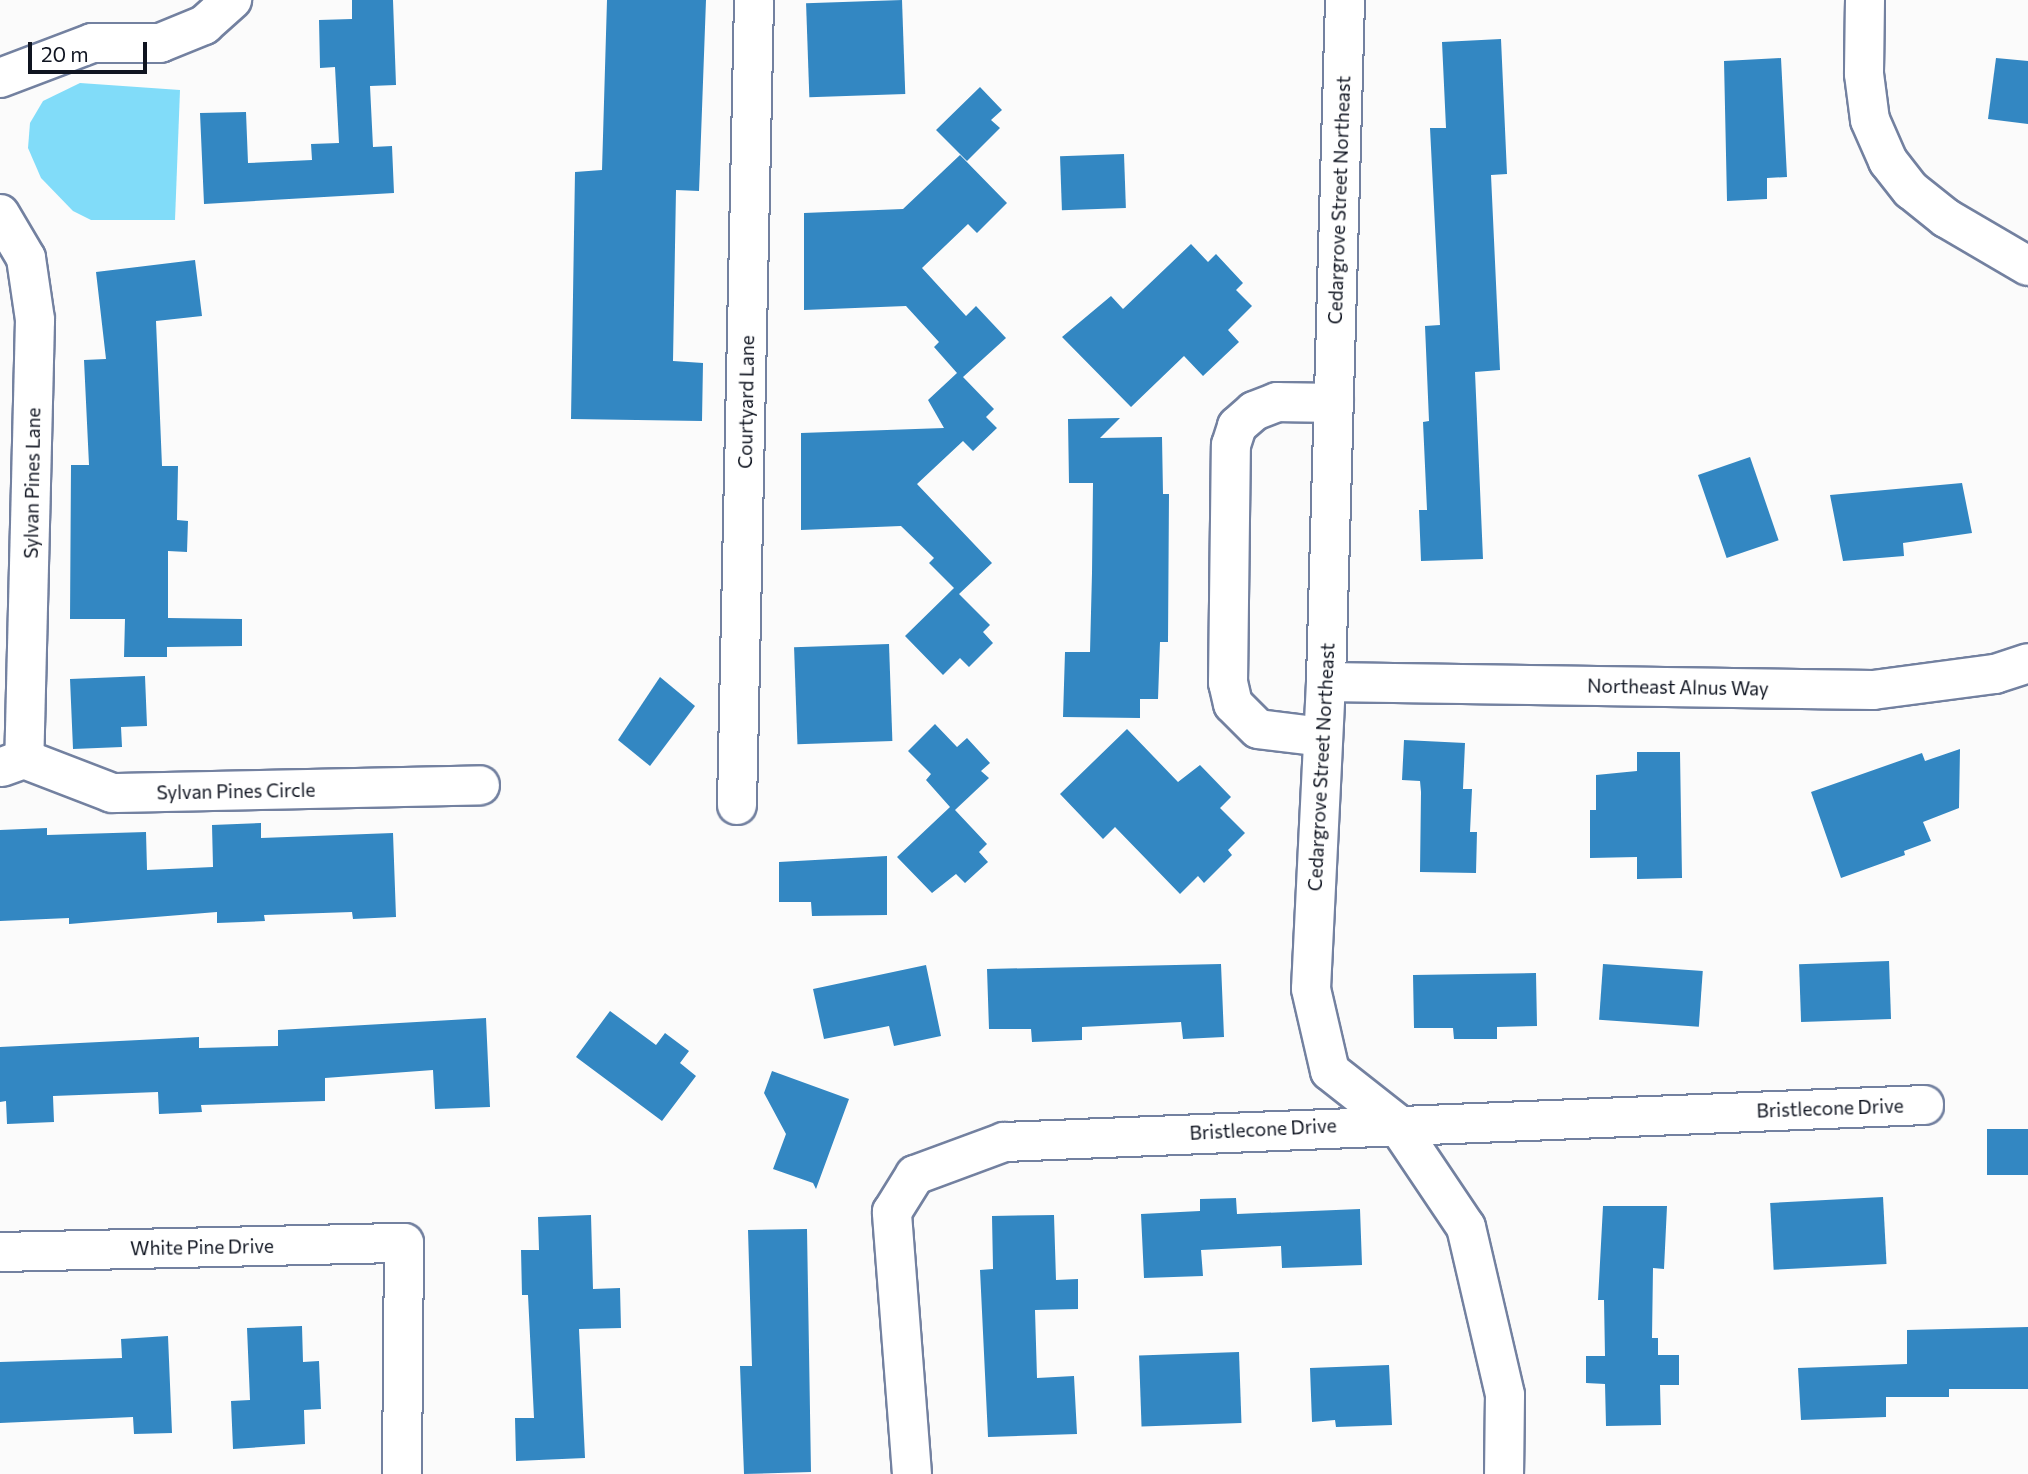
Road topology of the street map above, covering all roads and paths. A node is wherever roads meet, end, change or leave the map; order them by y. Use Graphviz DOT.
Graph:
graph roads {
  1 [pos="232,0"];
  2 [pos="754,0"];
  3 [pos="1345,0"];
  4 [pos="1865,0"];
  5 [pos="0,78"];
  6 [pos="0,215"];
  7 [pos="2028,266"];
  8 [pos="1334,403"];
  9 [pos="2028,663"];
  10 [pos="1326,681"];
  11 [pos="1323,737"];
  12 [pos="12,764"];
  13 [pos="480,785"];
  14 [pos="737,805"];
  15 [pos="1924,1105"];
  16 [pos="1396,1123"];
  17 [pos="0,1252"];
  18 [pos="402,1474"];
  19 [pos="912,1474"];
  20 [pos="1504,1474"];
  1 -- 5 [label="street"];
  2 -- 14 [label="street, Courtyard Lane"];
  3 -- 8 [label="street, Cedargrove Street Northeast"];
  4 -- 7 [label="street"];
  6 -- 12 [label="street, Sylvan Pines Lane"];
  8 -- 10 [label="street, Cedargrove Street Northeast"];
  8 -- 11 [label="street"];
  9 -- 10 [label="street, Northeast Alnus Way"];
  10 -- 11 [label="street, Cedargrove Street Northeast"];
  11 -- 16 [label="street, Cedargrove Street Northeast"];
  12 -- 13 [label="street, Sylvan Pines Circle"];
  15 -- 16 [label="street, Bristlecone Drive"];
  16 -- 19 [label="street, Bristlecone Drive"];
  16 -- 20 [label="street, Cedargrove Street Northeast"];
  17 -- 18 [label="street, White Pine Drive"];
}
